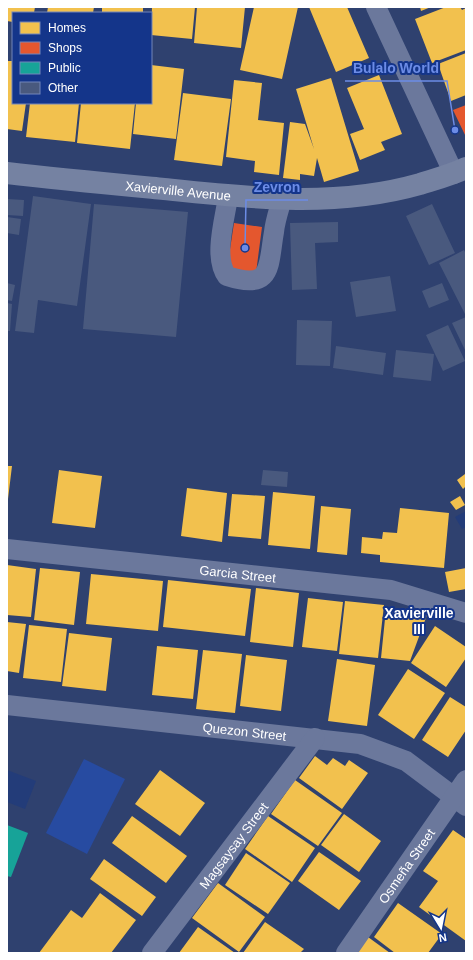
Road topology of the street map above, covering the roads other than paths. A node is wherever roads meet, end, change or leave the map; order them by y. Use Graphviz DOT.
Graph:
graph roads {
  1 [pos="376,7"];
  2 [pos="460,170"];
  3 [pos="7,173"];
  4 [pos="228,197"];
  5 [pos="282,199"];
  6 [pos="7,549"];
  7 [pos="466,613"];
  8 [pos="7,705"];
  9 [pos="315,738"];
  10 [pos="466,780"];
  11 [pos="460,802"];
  12 [pos="152,953"];
  13 [pos="346,953"];
  1 -- 2 [label="street"];
  2 -- 5 [label="main road, Xavierville Avenue"];
  3 -- 4 [label="main road, Xavierville Avenue"];
  4 -- 5 [label="main road, Xavierville Avenue"];
  4 -- 5 [label="street"];
  6 -- 7 [label="street, Garcia Street"];
  8 -- 9 [label="street, Quezon Street"];
  9 -- 11 [label="street, Quezon Street"];
  9 -- 12 [label="street, Magsaysay Street"];
  10 -- 11 [label="street, Osmeña Street"];
  11 -- 13 [label="street, Osmeña Street"];
}
